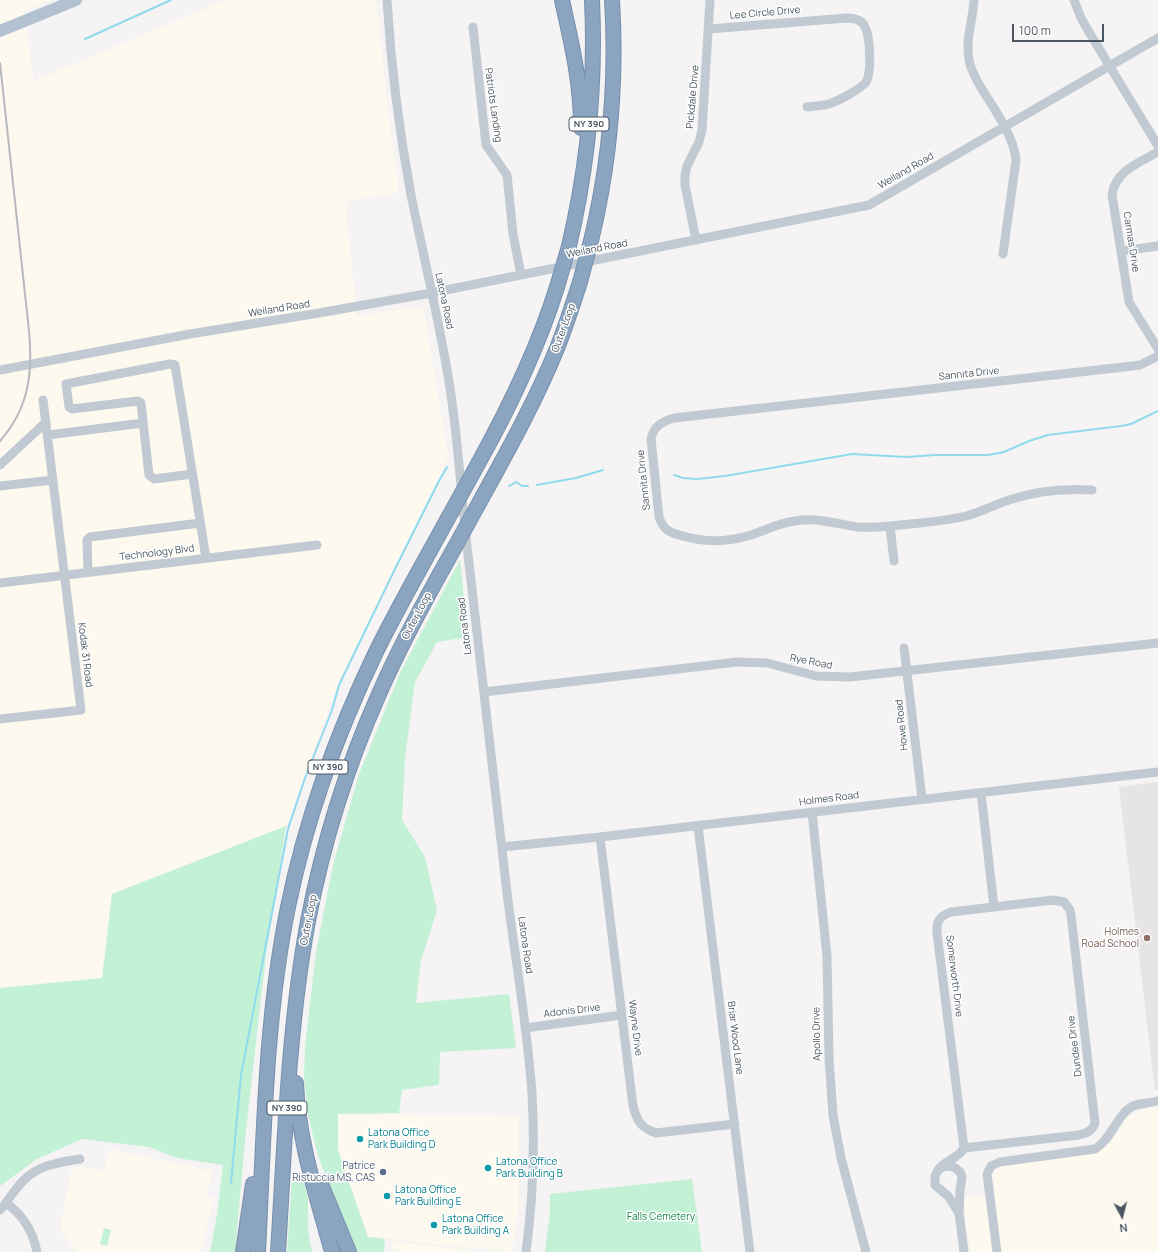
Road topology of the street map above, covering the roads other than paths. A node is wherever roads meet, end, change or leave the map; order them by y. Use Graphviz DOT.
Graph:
graph roads {
  1 [pos="76,0"];
  2 [pos="387,0"];
  3 [pos="562,0"];
  4 [pos="592,0"];
  5 [pos="612,0"];
  6 [pos="710,0"];
  7 [pos="974,0"];
  8 [pos="1074,0"];
  9 [pos="473,27"];
  10 [pos="709,29"];
  11 [pos="0,31"];
  12 [pos="1158,38"];
  13 [pos="1110,66"];
  14 [pos="808,107"];
  15 [pos="1004,128"];
  16 [pos="1158,146"];
  17 [pos="1158,152"];
  18 [pos="581,187"];
  19 [pos="696,240"];
  20 [pos="1158,246"];
  21 [pos="1121,251"];
  22 [pos="1003,254"];
  23 [pos="521,275"];
  24 [pos="431,293"];
  25 [pos="1158,349"];
  26 [pos="1158,356"];
  27 [pos="0,370"];
  28 [pos="44,400"];
  29 [pos="46,422"];
  30 [pos="143,423"];
  31 [pos="48,435"];
  32 [pos="0,465"];
  33 [pos="192,474"];
  34 [pos="53,480"];
  35 [pos="0,486"];
  36 [pos="1092,490"];
  37 [pos="200,523"];
  38 [pos="890,526"];
  39 [pos="317,545"];
  40 [pos="206,558"];
  41 [pos="894,561"];
  42 [pos="88,572"];
  43 [pos="64,575"];
  44 [pos="0,583"];
  45 [pos="1158,643"];
  46 [pos="904,648"];
  47 [pos="907,671"];
  48 [pos="484,692"];
  49 [pos="0,719"];
  50 [pos="1158,772"];
  51 [pos="980,793"];
  52 [pos="922,799"];
  53 [pos="812,812"];
  54 [pos="698,826"];
  55 [pos="600,837"];
  56 [pos="502,847"];
  57 [pos="994,907"];
  58 [pos="301,965"];
  59 [pos="622,1015"];
  60 [pos="525,1028"];
  61 [pos="266,1093"];
  62 [pos="1158,1102"];
  63 [pos="301,1124"];
  64 [pos="735,1124"];
  65 [pos="964,1148"];
  66 [pos="80,1160"];
  67 [pos="938,1170"];
  68 [pos="6,1203"];
  69 [pos="0,1210"];
  70 [pos="959,1213"];
  71 [pos="37,1252"];
  72 [pos="243,1252"];
  73 [pos="258,1252"];
  74 [pos="278,1252"];
  75 [pos="332,1252"];
  76 [pos="349,1252"];
  77 [pos="526,1252"];
  78 [pos="750,1252"];
  79 [pos="866,1252"];
  80 [pos="964,1252"];
  81 [pos="997,1252"];
  1 -- 11 [label="main road"];
  2 -- 24 [label="street, Latona Road"];
  3 -- 18 [label="highway"];
  4 -- 18 [label="highway, Outer Loop / NY 390"];
  5 -- 58 [label="highway, Outer Loop / NY 390, bridge"];
  6 -- 10 [label="street, Pickdale Drive"];
  7 -- 15 [label="street"];
  8 -- 13 [label="street"];
  9 -- 23 [label="street, Patriots Landing"];
  10 -- 14 [label="street, Lee Circle Drive"];
  10 -- 19 [label="street, Pickdale Drive"];
  12 -- 13 [label="street, Weiland Road"];
  13 -- 15 [label="street, Weiland Road"];
  13 -- 16 [label="street"];
  15 -- 19 [label="street, Weiland Road"];
  15 -- 22 [label="street"];
  17 -- 21 [label="street, Carmas Drive"];
  18 -- 61 [label="highway, Outer Loop / NY 390, bridge"];
  19 -- 23 [label="street, Weiland Road"];
  20 -- 21 [label="street"];
  21 -- 25 [label="street, Carmas Drive"];
  23 -- 24 [label="street, Weiland Road"];
  24 -- 27 [label="street, Weiland Road"];
  24 -- 48 [label="street, Latona Road"];
  26 -- 38 [label="street, Sannita Drive"];
  28 -- 29 [label="street, Kodak 31 Road"];
  29 -- 31 [label="street, Kodak 31 Road"];
  29 -- 32 [label="street"];
  30 -- 31 [label="street"];
  30 -- 33 [label="street"];
  30 -- 33 [label="street"];
  31 -- 34 [label="street, Kodak 31 Road"];
  33 -- 37 [label="street"];
  34 -- 35 [label="street"];
  34 -- 43 [label="street, Kodak 31 Road"];
  36 -- 38 [label="street, Sannita Drive"];
  37 -- 40 [label="street"];
  37 -- 42 [label="street"];
  38 -- 41 [label="street"];
  39 -- 40 [label="street, Technology Blvd"];
  40 -- 42 [label="street, Technology Blvd"];
  42 -- 43 [label="street, Technology Blvd"];
  43 -- 44 [label="street, Technology Blvd"];
  43 -- 49 [label="street, Kodak 31 Road"];
  45 -- 47 [label="street, Rye Road"];
  46 -- 47 [label="street, Howe Road"];
  47 -- 48 [label="street, Rye Road"];
  47 -- 52 [label="street, Howe Road"];
  48 -- 56 [label="street, Latona Road"];
  50 -- 51 [label="street, Holmes Road"];
  51 -- 52 [label="street, Holmes Road"];
  51 -- 57 [label="street"];
  52 -- 53 [label="street, Holmes Road"];
  53 -- 54 [label="street, Holmes Road"];
  53 -- 79 [label="street, Apollo Drive"];
  54 -- 55 [label="street, Holmes Road"];
  54 -- 64 [label="street, Briar Wood Lane"];
  55 -- 56 [label="street, Holmes Road"];
  55 -- 59 [label="street, Wayne Drive"];
  56 -- 60 [label="street, Latona Road"];
  57 -- 65 [label="street, Somerworth Drive"];
  57 -- 65 [label="street, Dundee Drive"];
  58 -- 63 [label="highway"];
  58 -- 74 [label="highway, Outer Loop / NY 390"];
  59 -- 60 [label="street, Adonis Drive"];
  59 -- 64 [label="street, Wayne Drive"];
  60 -- 77 [label="street, Latona Road"];
  61 -- 72 [label="highway"];
  61 -- 73 [label="highway, Outer Loop / NY 390"];
  62 -- 81 [label="street"];
  63 -- 75 [label="highway"];
  63 -- 76 [label="highway"];
  64 -- 78 [label="street, Briar Wood Lane"];
  65 -- 67 [label="street"];
  66 -- 68 [label="street"];
  67 -- 70 [label="street"];
  67 -- 70 [label="street"];
  68 -- 69 [label="street"];
  68 -- 71 [label="street"];
  70 -- 80 [label="street"];
}
